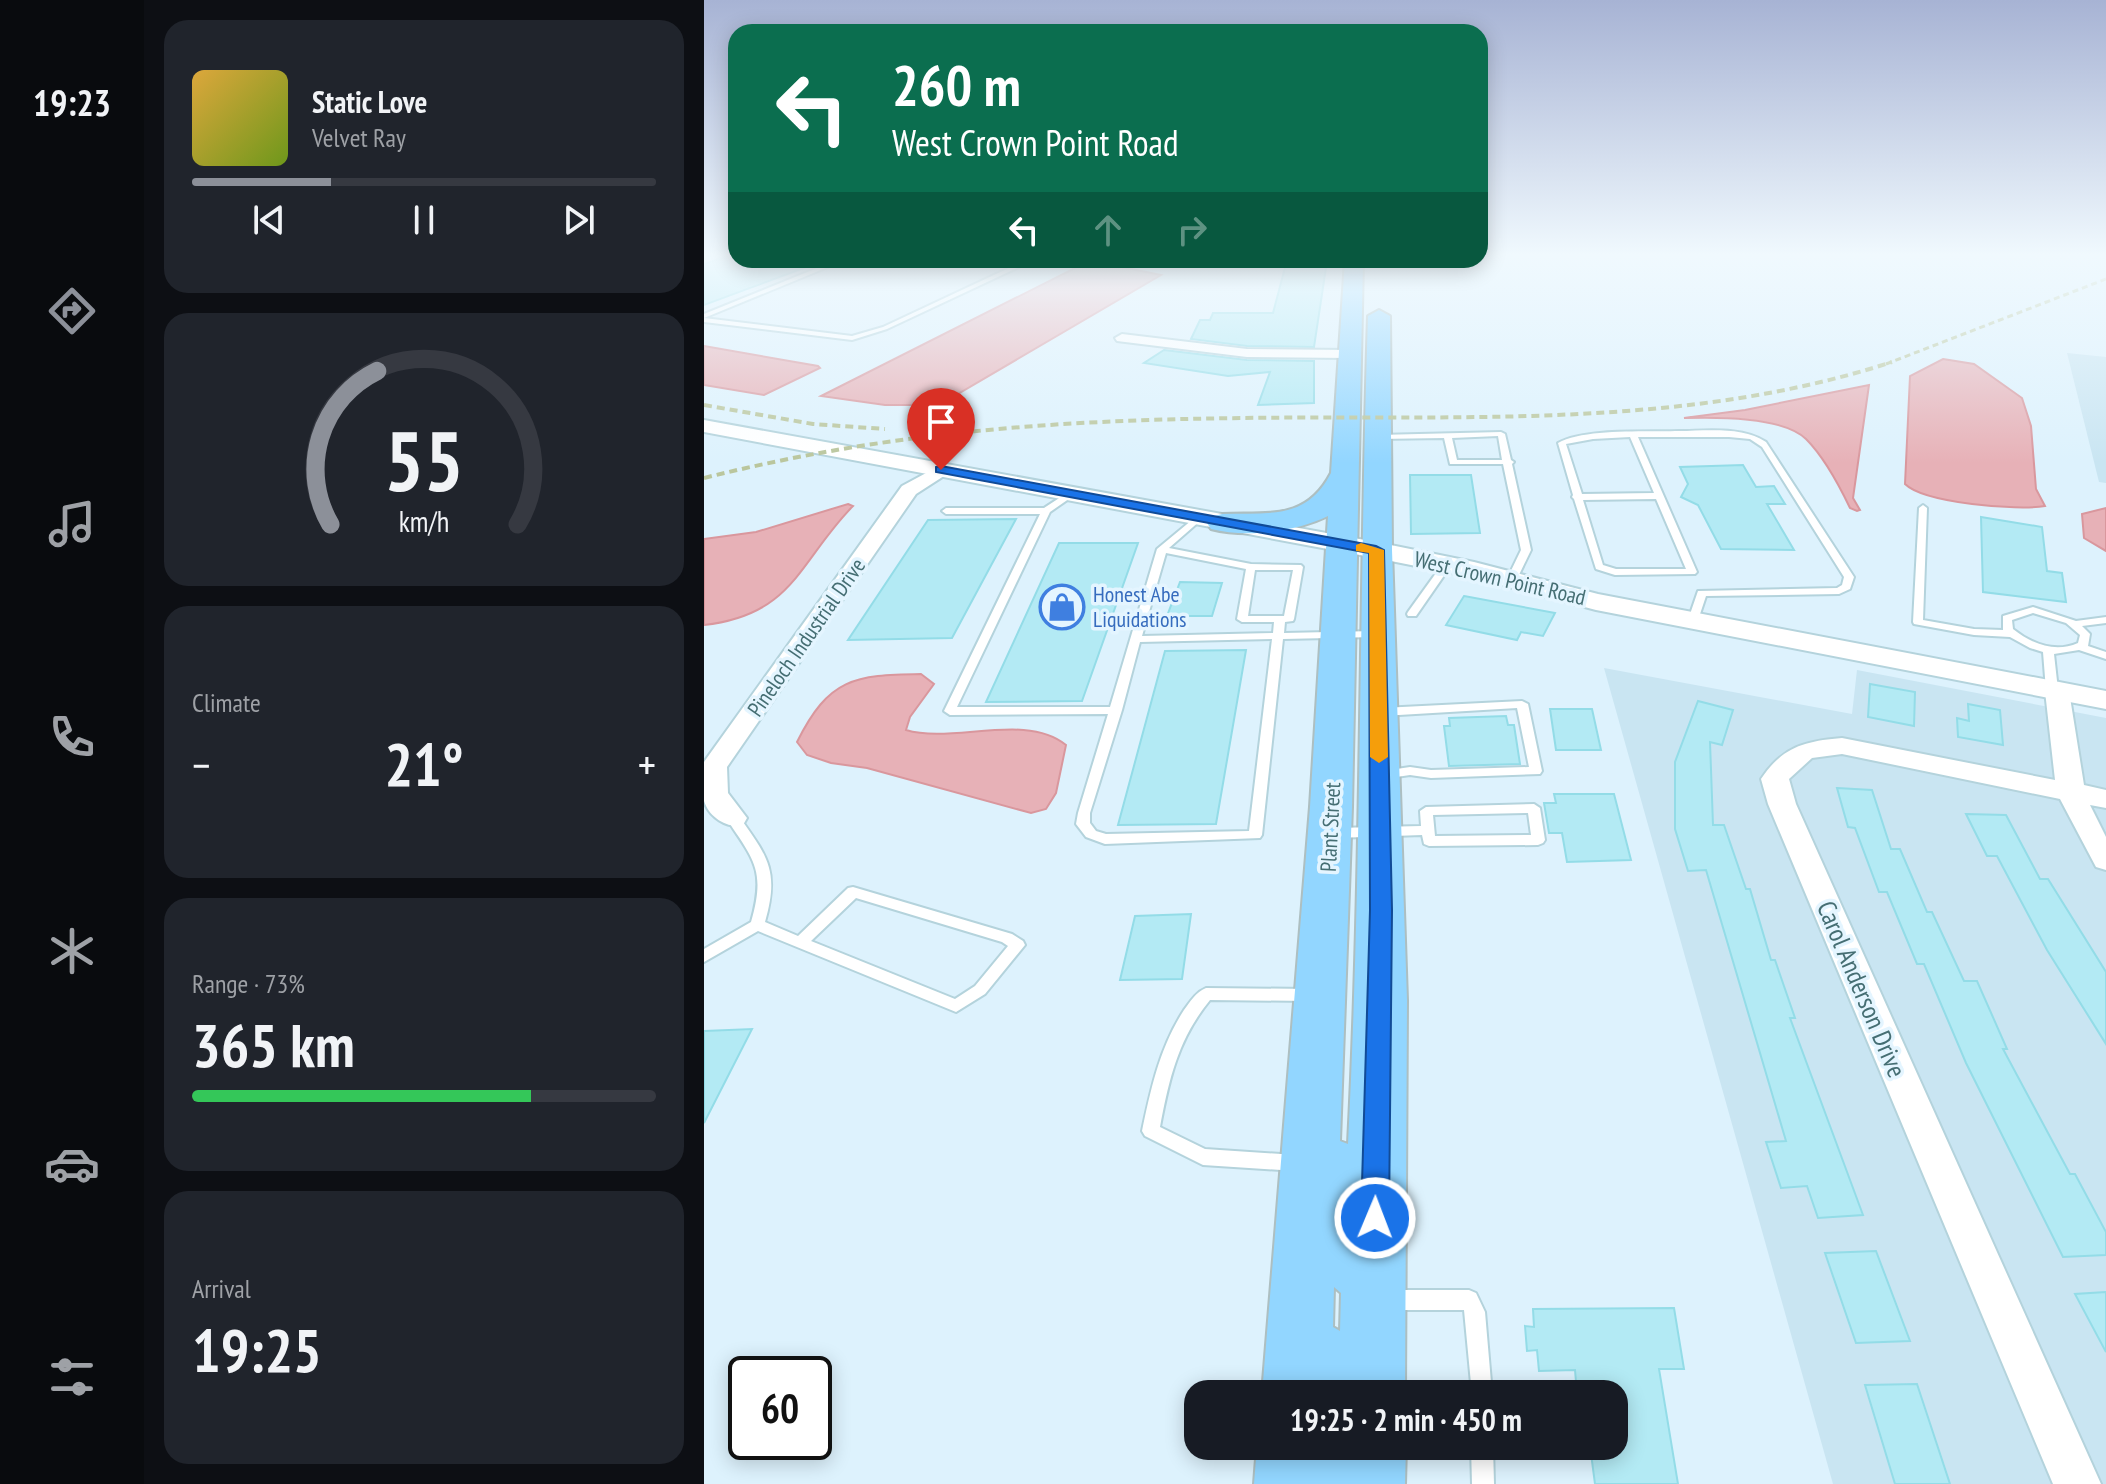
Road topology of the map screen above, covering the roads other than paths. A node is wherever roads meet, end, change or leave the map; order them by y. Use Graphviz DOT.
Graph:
graph roads {
  1 [pos="750,324"];
  2 [pos="893,324"];
  3 [pos="1351,324"];
  4 [pos="1379,324"];
  5 [pos="1128,335"];
  6 [pos="1153,339"];
  7 [pos="1350,343"];
  8 [pos="1202,346"];
  9 [pos="1378,355"];
  10 [pos="704,426"];
  11 [pos="1633,435"];
  12 [pos="1448,436"];
  13 [pos="1378,437"];
  14 [pos="1510,462"];
  15 [pos="1347,469"];
  16 [pos="941,470"];
  17 [pos="1070,494"];
  18 [pos="1659,496"];
  19 [pos="1576,497"];
  20 [pos="1923,508"];
  21 [pos="946,511"];
  22 [pos="1046,511"];
  23 [pos="1210,520"];
  24 [pos="1360,547"];
  25 [pos="1162,549"];
  26 [pos="1447,564"];
  27 [pos="1251,567"];
  28 [pos="1692,572"];
  29 [pos="1512,579"];
  30 [pos="1702,593"];
  31 [pos="1412,614"];
  32 [pos="1280,619"];
  33 [pos="1693,620"];
  34 [pos="2106,620"];
  35 [pos="2076,624"];
  36 [pos="1358,634"];
  37 [pos="2013,634"];
  38 [pos="1278,636"];
  39 [pos="1138,639"];
  40 [pos="2080,647"];
  41 [pos="2048,649"];
  42 [pos="2106,656"];
  43 [pos="2054,690"];
  44 [pos="2106,700"];
  45 [pos="1116,710"];
  46 [pos="1378,712"];
  47 [pos="1379,776"];
  48 [pos="2068,791"];
  49 [pos="2106,799"];
  50 [pos="733,818"];
  51 [pos="1428,830"];
  52 [pos="1380,831"];
  53 [pos="1329,833"];
  54 [pos="2106,860"];
  55 [pos="757,925"];
  56 [pos="800,943"];
  57 [pos="704,956"];
  58 [pos="1321,995"];
  59 [pos="1311,1165"];
  60 [pos="1374,1290"];
  61 [pos="1311,1378"];
  62 [pos="1371,1380"];
  63 [pos="1481,1380"];
  64 [pos="1292,1460"];
  65 [pos="1336,1460"];
  66 [pos="1370,1460"];
  67 [pos="1482,1460"];
  68 [pos="1290,1484"];
  69 [pos="1335,1484"];
  70 [pos="1369,1484"];
  71 [pos="1483,1484"];
  72 [pos="2077,1484"];
  1 -- 2 [label="lane"];
  3 -- 7 [label="main road, Plant Street"];
  4 -- 9 [label="main road, Plant Street"];
  5 -- 6 [label="street"];
  6 -- 8 [label="street"];
  6 -- 8 [label="street"];
  7 -- 8 [label="street"];
  7 -- 9 [label="main road"];
  7 -- 15 [label="main road, Plant Street"];
  9 -- 13 [label="main road, Plant Street"];
  10 -- 16 [label="street, West Crown Point Road"];
  11 -- 18 [label="lane"];
  11 -- 19 [label="lane"];
  11 -- 30 [label="lane"];
  12 -- 13 [label="lane"];
  12 -- 14 [label="lane"];
  12 -- 14 [label="lane"];
  13 -- 24 [label="main road, Plant Street"];
  14 -- 29 [label="lane"];
  15 -- 23 [label="main road"];
  15 -- 24 [label="main road, Plant Street"];
  16 -- 17 [label="street, West Crown Point Road"];
  16 -- 50 [label="street, Pineloch Industrial Drive"];
  17 -- 22 [label="lane"];
  17 -- 23 [label="street, West Crown Point Road"];
  18 -- 19 [label="lane"];
  18 -- 28 [label="lane"];
  19 -- 28 [label="lane"];
  20 -- 37 [label="lane"];
  21 -- 22 [label="lane"];
  22 -- 45 [label="lane"];
  23 -- 24 [label="street, West Crown Point Road"];
  23 -- 25 [label="lane"];
  24 -- 26 [label="street, West Crown Point Road"];
  24 -- 36 [label="main road, Plant Street"];
  25 -- 27 [label="lane"];
  25 -- 39 [label="lane"];
  26 -- 29 [label="street, West Crown Point Road"];
  26 -- 31 [label="lane"];
  27 -- 32 [label="lane"];
  27 -- 32 [label="lane"];
  28 -- 30 [label="lane"];
  29 -- 33 [label="street, West Crown Point Road"];
  30 -- 33 [label="lane"];
  32 -- 38 [label="lane"];
  33 -- 43 [label="street, West Crown Point Road"];
  34 -- 35 [label="lane"];
  35 -- 37 [label="lane"];
  35 -- 40 [label="lane"];
  36 -- 38 [label="lane"];
  36 -- 46 [label="main road, Plant Street"];
  36 -- 53 [label="main road, Plant Street"];
  37 -- 41 [label="lane"];
  38 -- 39 [label="lane"];
  38 -- 45 [label="lane"];
  39 -- 45 [label="lane"];
  40 -- 41 [label="lane"];
  40 -- 42 [label="lane"];
  41 -- 43 [label="lane"];
  43 -- 44 [label="street, West Crown Point Road"];
  43 -- 48 [label="street"];
  46 -- 47 [label="main road, Plant Street"];
  46 -- 47 [label="lane"];
  47 -- 52 [label="main road, Plant Street"];
  48 -- 49 [label="street"];
  48 -- 54 [label="street"];
  48 -- 72 [label="street, Carol Anderson Drive"];
  50 -- 55 [label="lane"];
  51 -- 51 [label="lane"];
  51 -- 52 [label="lane"];
  52 -- 53 [label="lane"];
  52 -- 60 [label="main road, Plant Street"];
  53 -- 58 [label="main road, Plant Street"];
  55 -- 56 [label="lane"];
  55 -- 57 [label="lane"];
  56 -- 56 [label="lane"];
  58 -- 59 [label="main road, Plant Street"];
  58 -- 59 [label="lane"];
  58 -- 60 [label="main road"];
  59 -- 61 [label="main road, Plant Street"];
  60 -- 62 [label="main road, Plant Street"];
  60 -- 63 [label="lane"];
  64 -- 68 [label="main road"];
  65 -- 69 [label="main road"];
  66 -- 70 [label="main road"];
  67 -- 71 [label="lane"];
}
